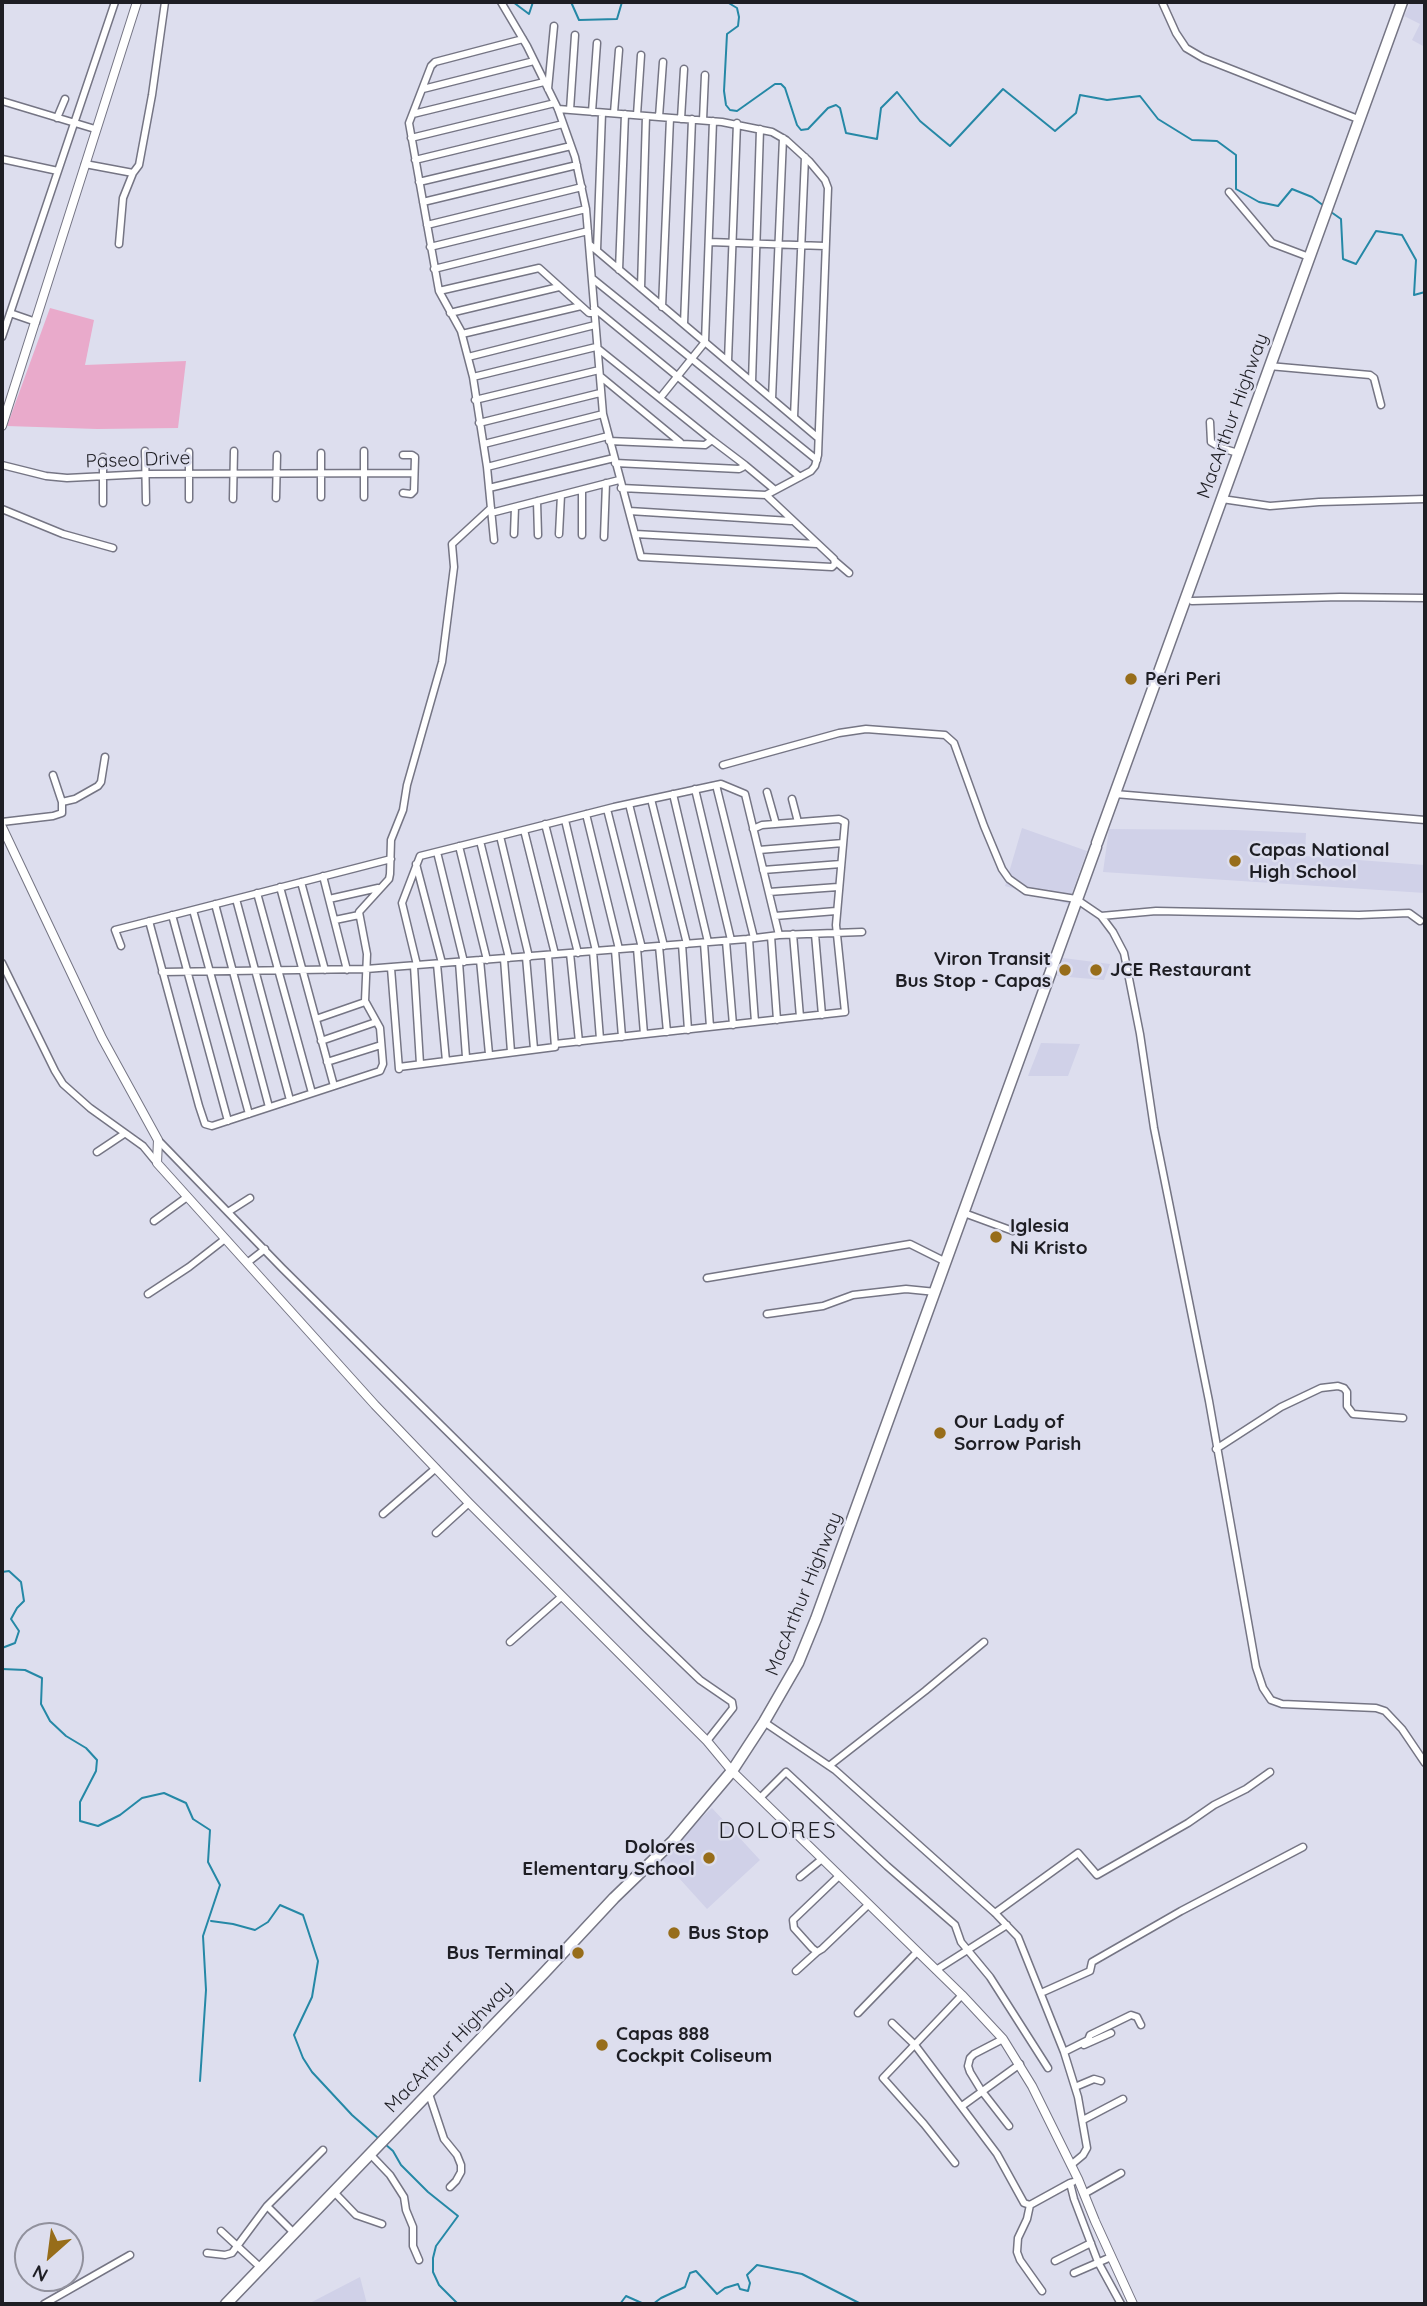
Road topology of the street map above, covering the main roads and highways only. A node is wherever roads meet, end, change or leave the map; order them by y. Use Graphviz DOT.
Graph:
graph roads {
  1 [pos="1402,2"];
  2 [pos="1214,522"];
  3 [pos="1170,644"];
  4 [pos="226,2304"];
  1 -- 2 [label="highway, MacArthur Highway"];
  2 -- 3 [label="highway, MacArthur Highway"];
  2 -- 3 [label="highway"];
  3 -- 4 [label="highway, MacArthur Highway"];
}
